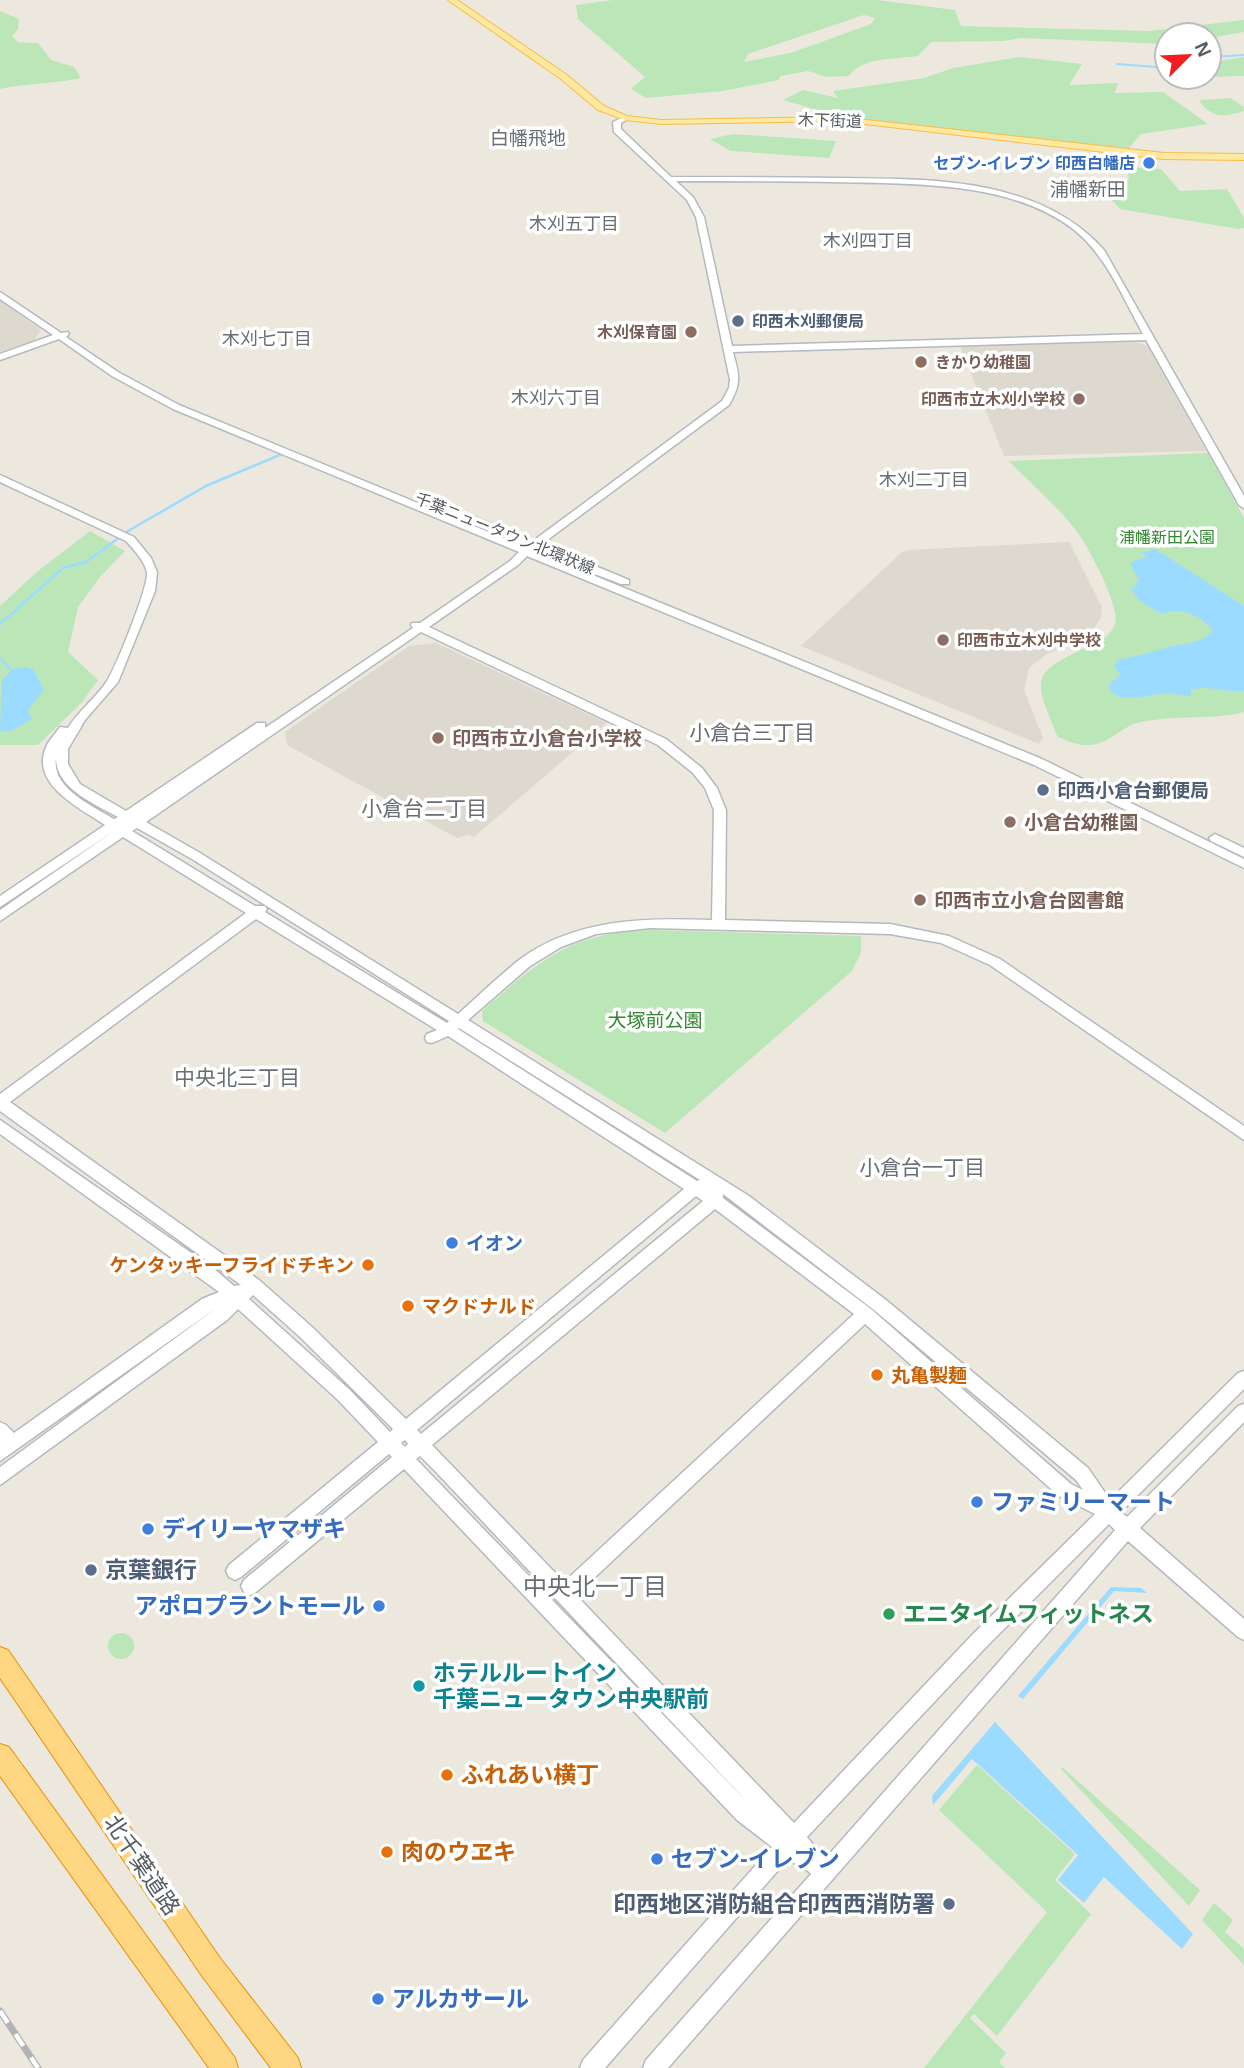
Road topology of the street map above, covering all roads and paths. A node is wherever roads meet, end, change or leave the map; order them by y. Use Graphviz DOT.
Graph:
graph roads {
  1 [pos="452,0"];
  2 [pos="625,118"];
  3 [pos="1244,157"];
  4 [pos="669,179"];
  5 [pos="0,285"];
  6 [pos="0,295"];
  7 [pos="63,335"];
  8 [pos="1149,337"];
  9 [pos="729,349"];
  10 [pos="0,357"];
  11 [pos="0,478"];
  12 [pos="1244,505"];
  13 [pos="536,544"];
  14 [pos="525,552"];
  15 [pos="416,625"];
  16 [pos="1024,751"];
  17 [pos="1042,759"];
  18 [pos="125,824"];
  19 [pos="1244,853"];
  20 [pos="1244,864"];
  21 [pos="0,902"];
  22 [pos="269,902"];
  23 [pos="255,913"];
  24 [pos="0,916"];
  25 [pos="718,925"];
  26 [pos="445,1032"];
  27 [pos="0,1102"];
  28 [pos="0,1126"];
  29 [pos="1244,1134"];
  30 [pos="716,1181"];
  31 [pos="696,1187"];
  32 [pos="715,1200"];
  33 [pos="253,1285"];
  34 [pos="235,1297"];
  35 [pos="865,1314"];
  36 [pos="1244,1378"];
  37 [pos="1244,1411"];
  38 [pos="405,1429"];
  39 [pos="0,1430"];
  40 [pos="389,1443"];
  41 [pos="421,1444"];
  42 [pos="6,1448"];
  43 [pos="404,1458"];
  44 [pos="0,1477"];
  45 [pos="1108,1511"];
  46 [pos="1127,1529"];
  47 [pos="235,1571"];
  48 [pos="250,1586"];
  49 [pos="563,1595"];
  50 [pos="1244,1631"];
  51 [pos="0,1658"];
  52 [pos="0,1756"];
  53 [pos="790,1842"];
  54 [pos="825,1875"];
  55 [pos="225,2068"];
  56 [pos="288,2068"];
  57 [pos="591,2068"];
  58 [pos="654,2068"];
  1 -- 2 [label="main road, 木下街道"];
  2 -- 3 [label="main road, 木下街道"];
  2 -- 4 [label="street"];
  4 -- 8 [label="street"];
  4 -- 9 [label="street"];
  5 -- 7 [label="street, 千葉ニュータウン北環状線"];
  6 -- 7 [label="street, 千葉ニュータウン北環状線"];
  7 -- 10 [label="street"];
  7 -- 13 [label="street, 千葉ニュータウン北環状線"];
  7 -- 14 [label="street, 千葉ニュータウン北環状線"];
  8 -- 9 [label="street"];
  8 -- 12 [label="street"];
  9 -- 13 [label="street"];
  11 -- 18 [label="street"];
  13 -- 14 [label="street"];
  13 -- 16 [label="street, 千葉ニュータウン北環状線"];
  14 -- 15 [label="street"];
  14 -- 16 [label="street, 千葉ニュータウン北環状線"];
  15 -- 18 [label="street"];
  15 -- 25 [label="street"];
  16 -- 17 [label="street"];
  17 -- 19 [label="street"];
  17 -- 20 [label="street"];
  18 -- 21 [label="street"];
  18 -- 22 [label="street"];
  18 -- 23 [label="street"];
  18 -- 24 [label="street"];
  22 -- 23 [label="street"];
  22 -- 26 [label="street"];
  23 -- 26 [label="street"];
  23 -- 27 [label="street"];
  25 -- 26 [label="street"];
  25 -- 29 [label="street"];
  26 -- 30 [label="street"];
  26 -- 31 [label="street"];
  27 -- 33 [label="street"];
  28 -- 34 [label="street"];
  30 -- 31 [label="street"];
  30 -- 32 [label="street"];
  30 -- 45 [label="street"];
  31 -- 32 [label="street"];
  31 -- 38 [label="street"];
  32 -- 35 [label="street"];
  32 -- 41 [label="street"];
  33 -- 34 [label="street"];
  33 -- 38 [label="street"];
  34 -- 40 [label="street"];
  34 -- 42 [label="street"];
  34 -- 44 [label="street"];
  35 -- 45 [label="street"];
  35 -- 49 [label="street"];
  36 -- 45 [label="street"];
  37 -- 46 [label="street"];
  38 -- 40 [label="street"];
  38 -- 41 [label="street"];
  39 -- 42 [label="street"];
  40 -- 43 [label="street"];
  40 -- 47 [label="street"];
  41 -- 43 [label="street"];
  41 -- 49 [label="street"];
  43 -- 48 [label="street"];
  43 -- 53 [label="street"];
  45 -- 46 [label="street"];
  45 -- 53 [label="street"];
  46 -- 50 [label="street"];
  46 -- 54 [label="street"];
  49 -- 53 [label="street"];
  51 -- 56 [label="highway, 北千葉道路"];
  52 -- 55 [label="highway"];
  53 -- 54 [label="street"];
  53 -- 57 [label="street"];
  54 -- 58 [label="street"];
}
